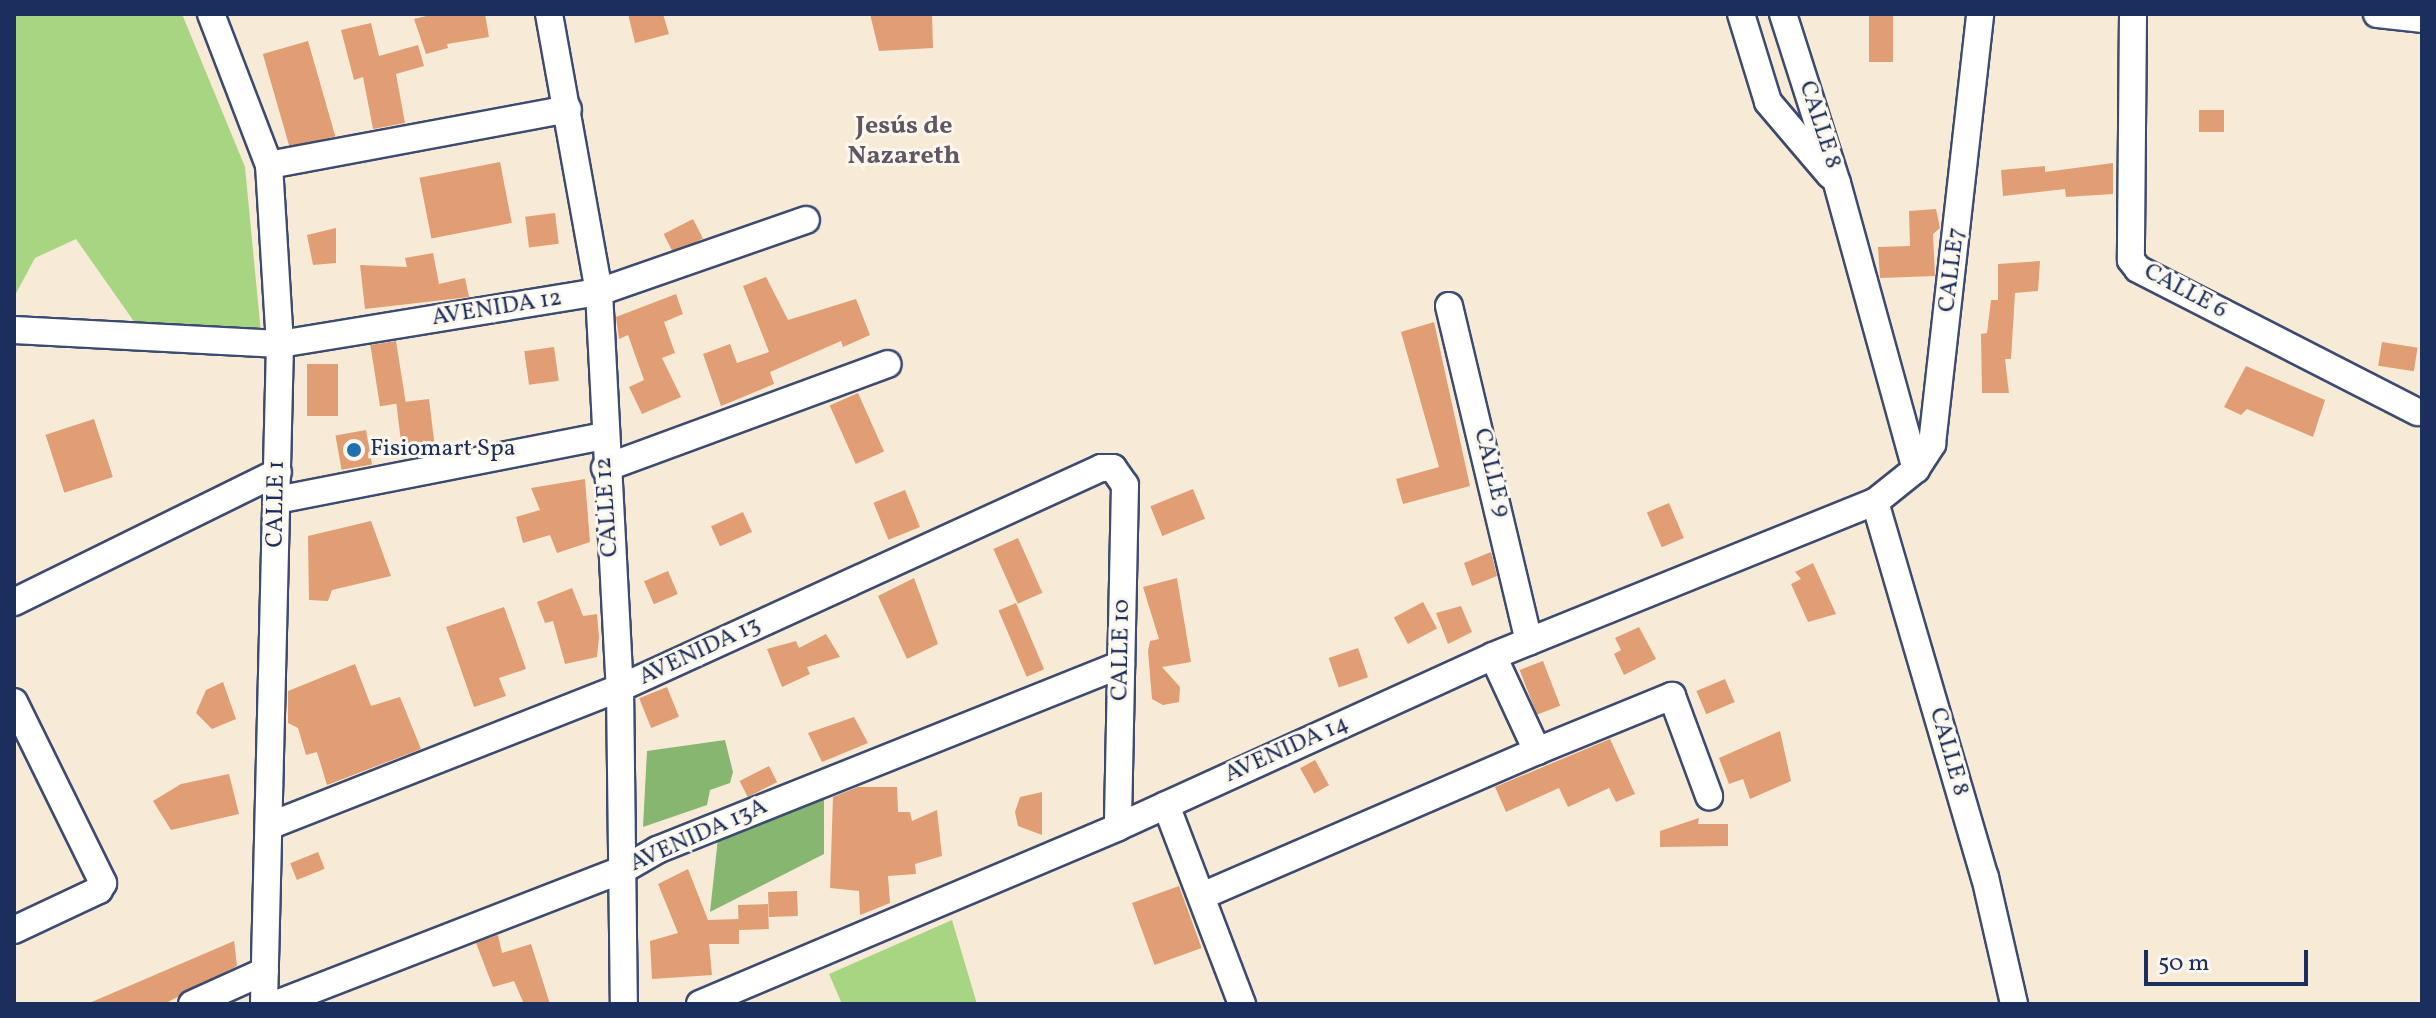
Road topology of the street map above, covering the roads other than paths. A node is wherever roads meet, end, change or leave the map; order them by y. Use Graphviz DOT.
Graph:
graph roads {
  1 [pos="211,14"];
  2 [pos="549,14"];
  3 [pos="1741,14"];
  4 [pos="1783,14"];
  5 [pos="1980,14"];
  6 [pos="2133,14"];
  7 [pos="2377,14"];
  8 [pos="2422,19"];
  9 [pos="568,109"];
  10 [pos="269,165"];
  11 [pos="1837,183"];
  12 [pos="806,220"];
  13 [pos="599,292"];
  14 [pos="1449,306"];
  15 [pos="14,330"];
  16 [pos="280,344"];
  17 [pos="887,364"];
  18 [pos="2417,412"];
  19 [pos="604,436"];
  20 [pos="605,468"];
  21 [pos="1916,469"];
  22 [pos="278,472"];
  23 [pos="1123,475"];
  24 [pos="277,500"];
  25 [pos="1875,502"];
  26 [pos="14,602"];
  27 [pos="1529,642"];
  28 [pos="1493,656"];
  29 [pos="1121,664"];
  30 [pos="620,688"];
  31 [pos="16,711"];
  32 [pos="1537,751"];
  33 [pos="1709,796"];
  34 [pos="1166,805"];
  35 [pos="269,826"];
  36 [pos="1118,827"];
  37 [pos="626,868"];
  38 [pos="1202,896"];
  39 [pos="14,930"];
  40 [pos="265,971"];
  41 [pos="192,1004"];
  42 [pos="264,1004"];
  43 [pos="276,1004"];
  44 [pos="624,1004"];
  45 [pos="700,1004"];
  46 [pos="1242,1004"];
  47 [pos="2014,1004"];
  1 -- 10 [label="street, CALLE 1"];
  2 -- 9 [label="street, CALLE 12"];
  3 -- 11 [label="street"];
  4 -- 11 [label="street, CALLE 8"];
  5 -- 21 [label="street, CALLE7"];
  6 -- 18 [label="street, CALLE 6"];
  7 -- 8 [label="street"];
  9 -- 10 [label="street"];
  9 -- 13 [label="street, CALLE 12"];
  10 -- 16 [label="street, CALLE 1"];
  11 -- 21 [label="street, CALLE 8"];
  12 -- 13 [label="street, AVENIDA 12"];
  13 -- 16 [label="street, AVENIDA 12"];
  13 -- 19 [label="street, CALLE 12"];
  14 -- 27 [label="street, CALLE 9"];
  15 -- 16 [label="street, AVENIDA 12"];
  16 -- 22 [label="street, CALLE 1"];
  17 -- 20 [label="street"];
  19 -- 20 [label="street, CALLE 12"];
  19 -- 24 [label="street"];
  20 -- 30 [label="street, CALLE 12"];
  21 -- 25 [label="street, CALLE7"];
  22 -- 24 [label="street, CALLE 1"];
  22 -- 26 [label="street"];
  23 -- 29 [label="street, CALLE 10"];
  23 -- 30 [label="street, AVENIDA 13"];
  24 -- 35 [label="street, CALLE 1"];
  25 -- 27 [label="street, AVENIDA 14"];
  25 -- 47 [label="street, CALLE 8"];
  27 -- 28 [label="street, AVENIDA 14"];
  28 -- 32 [label="street"];
  28 -- 34 [label="street, AVENIDA 14"];
  29 -- 36 [label="street, CALLE 10"];
  29 -- 37 [label="street, AVENIDA 13A"];
  30 -- 35 [label="street, AVENIDA 13"];
  30 -- 37 [label="street, CALLE 12"];
  31 -- 39 [label="street"];
  32 -- 33 [label="street"];
  32 -- 38 [label="street"];
  34 -- 36 [label="street, AVENIDA 14"];
  34 -- 38 [label="street"];
  35 -- 40 [label="street, CALLE 1"];
  36 -- 45 [label="street, AVENIDA 14"];
  37 -- 43 [label="street, AVENIDA 13A"];
  37 -- 44 [label="street, CALLE 12"];
  38 -- 46 [label="street"];
  40 -- 41 [label="street"];
  40 -- 42 [label="street, CALLE 1"];
}
